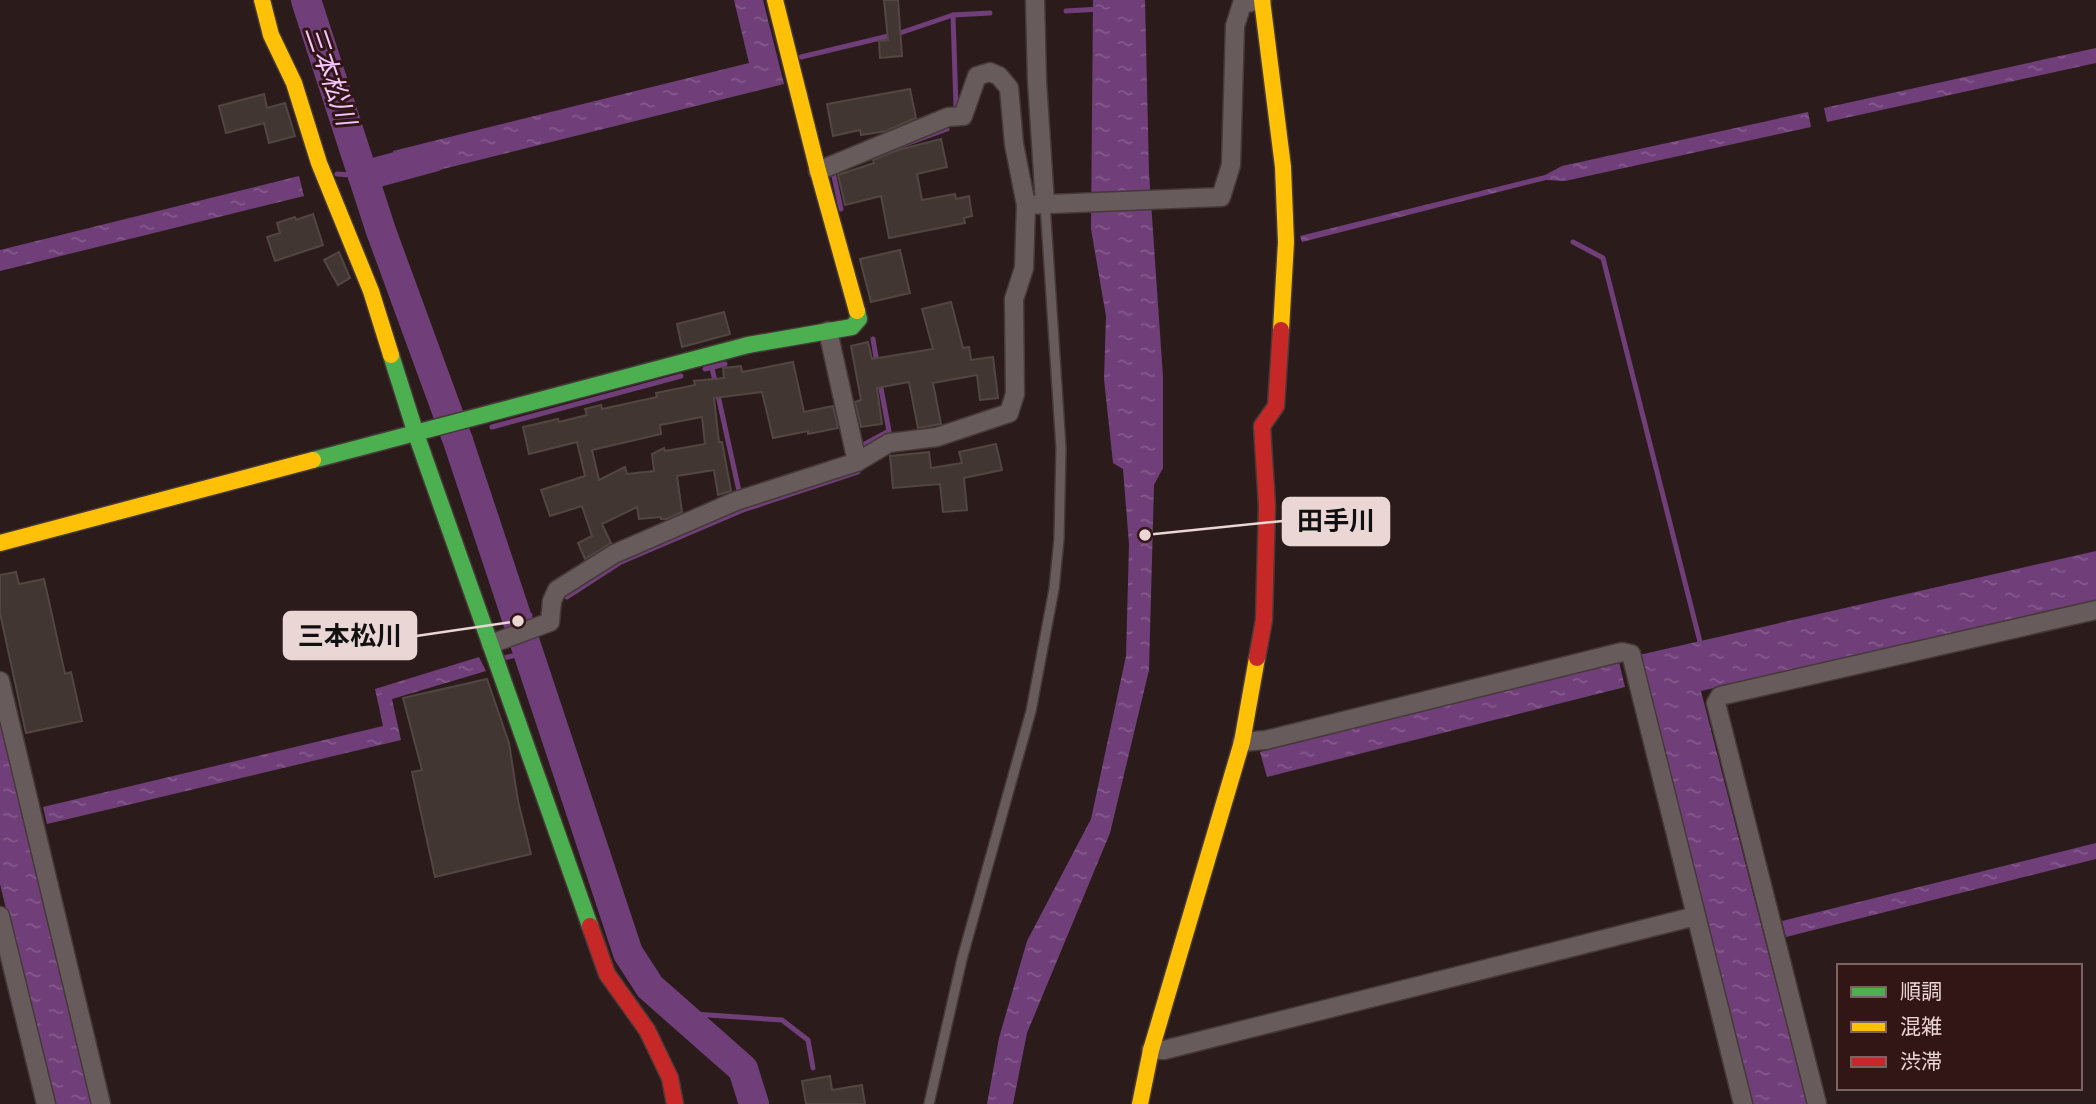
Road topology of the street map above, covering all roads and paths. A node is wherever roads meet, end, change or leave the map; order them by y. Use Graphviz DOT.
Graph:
graph roads {
  1 [pos="262,0"];
  2 [pos="775,0"];
  3 [pos="1035,0"];
  4 [pos="1262,0"];
  5 [pos="1242,2"];
  6 [pos="818,171"];
  7 [pos="1051,204"];
  8 [pos="1026,205"];
  9 [pos="828,331"];
  10 [pos="419,433"];
  11 [pos="857,462"];
  12 [pos="0,543"];
  13 [pos="2096,610"];
  14 [pos="491,644"];
  15 [pos="0,681"];
  16 [pos="1242,742"];
  17 [pos="0,916"];
  18 [pos="1696,916"];
  19 [pos="1151,1049"];
  20 [pos="46,1104"];
  21 [pos="101,1104"];
  22 [pos="675,1104"];
  23 [pos="929,1104"];
  24 [pos="1140,1104"];
  25 [pos="1743,1104"];
  26 [pos="1817,1104"];
  1 -- 10 [label="street"];
  2 -- 6 [label="street"];
  3 -- 7 [label="street"];
  4 -- 5 [label="street"];
  4 -- 16 [label="street"];
  5 -- 7 [label="street"];
  6 -- 8 [label="street"];
  6 -- 9 [label="street"];
  7 -- 8 [label="street"];
  7 -- 23 [label="lane"];
  8 -- 11 [label="street"];
  9 -- 10 [label="street"];
  9 -- 11 [label="street"];
  10 -- 12 [label="street"];
  10 -- 14 [label="street"];
  11 -- 14 [label="street"];
  13 -- 26 [label="street"];
  14 -- 22 [label="street"];
  15 -- 21 [label="street"];
  16 -- 18 [label="street"];
  16 -- 19 [label="street"];
  17 -- 20 [label="street"];
  18 -- 19 [label="street"];
  18 -- 25 [label="street"];
  19 -- 24 [label="street"];
}
